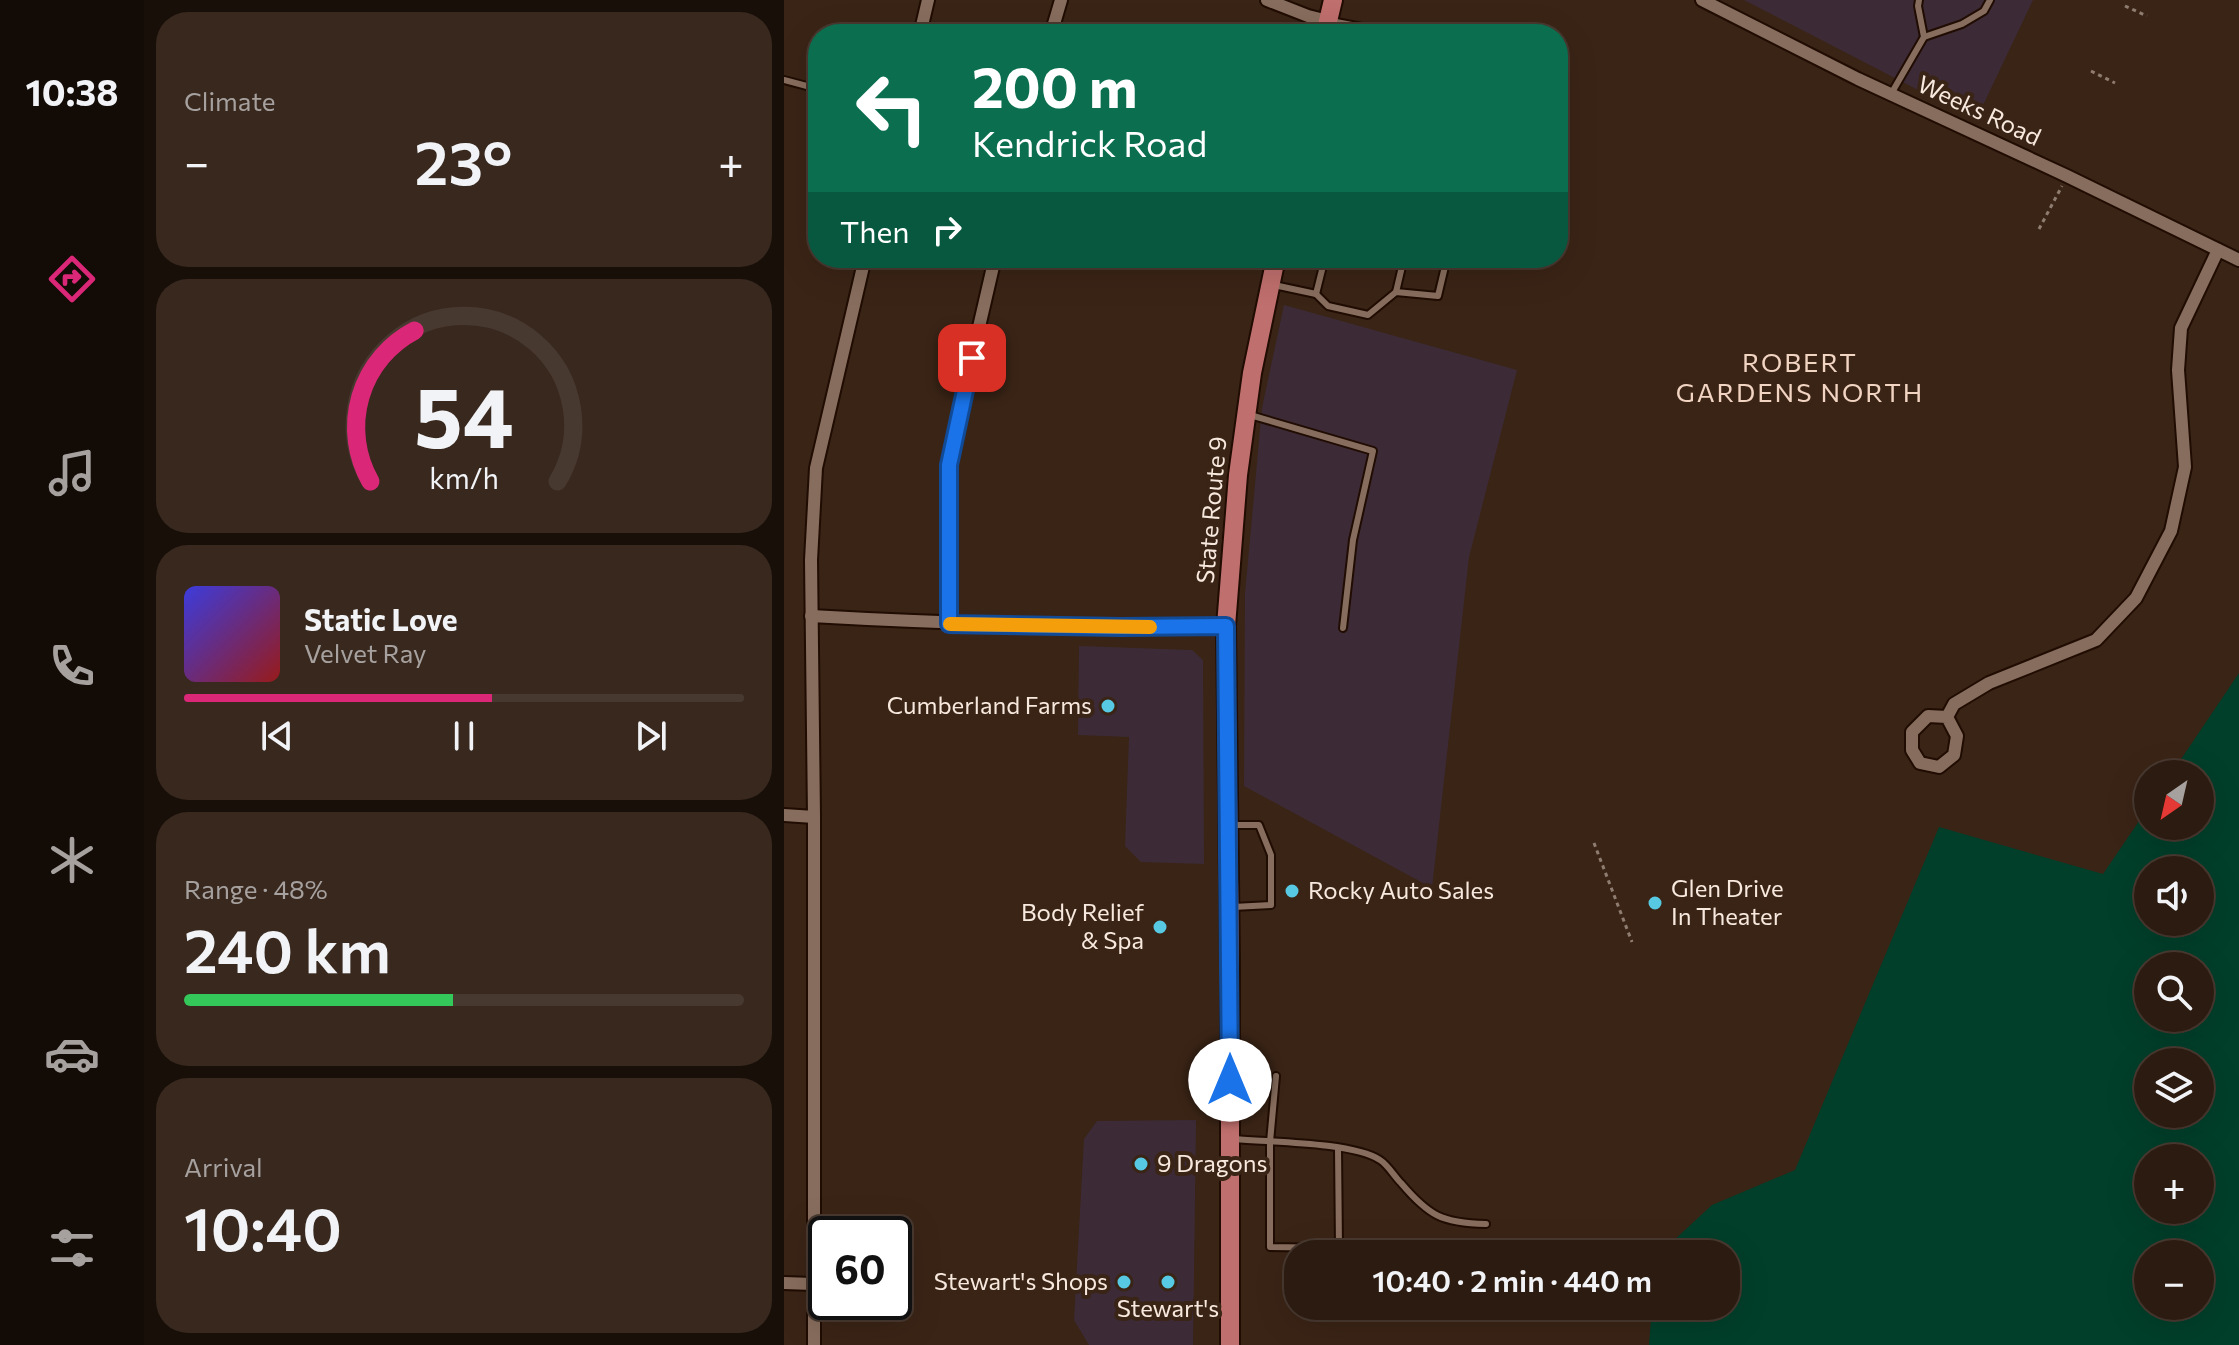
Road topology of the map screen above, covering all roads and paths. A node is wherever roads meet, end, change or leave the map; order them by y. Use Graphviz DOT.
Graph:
graph roads {
  1 [pos="928,0"];
  2 [pos="1061,0"];
  3 [pos="1267,0"];
  4 [pos="1333,0"];
  5 [pos="1702,0"];
  6 [pos="1919,0"];
  7 [pos="1990,0"];
  8 [pos="2125,6"];
  9 [pos="2147,16"];
  10 [pos="922,24"];
  11 [pos="1054,24"];
  12 [pos="1321,24"];
  13 [pos="1327,24"];
  14 [pos="1924,37"];
  15 [pos="2091,71"];
  16 [pos="784,80"];
  17 [pos="2115,83"];
  18 [pos="808,86"];
  19 [pos="1890,94"];
  20 [pos="2067,176"];
  21 [pos="2039,229"];
  22 [pos="2218,250"];
  23 [pos="2239,260"];
  24 [pos="863,268"];
  25 [pos="993,268"];
  26 [pos="1274,268"];
  27 [pos="1322,268"];
  28 [pos="1402,268"];
  29 [pos="1445,268"];
  30 [pos="1270,284"];
  31 [pos="1396,292"];
  32 [pos="1316,294"];
  33 [pos="1246,414"];
  34 [pos="811,616"];
  35 [pos="949,624"];
  36 [pos="1226,626"];
  37 [pos="1343,628"];
  38 [pos="1947,717"];
  39 [pos="784,815"];
  40 [pos="814,817"];
  41 [pos="1228,825"];
  42 [pos="1594,843"];
  43 [pos="1229,907"];
  44 [pos="1632,942"];
  45 [pos="1276,1076"];
  46 [pos="1230,1139"];
  47 [pos="1270,1142"];
  48 [pos="1338,1148"];
  49 [pos="813,1216"];
  50 [pos="1486,1224"];
  51 [pos="784,1283"];
  52 [pos="808,1284"];
  53 [pos="814,1320"];
  54 [pos="814,1345"];
  55 [pos="1230,1345"];
  1 -- 10 [label="street"];
  2 -- 11 [label="street"];
  3 -- 12 [label="street"];
  4 -- 13 [label="main road"];
  5 -- 19 [label="street, Weeks Road"];
  6 -- 14 [label="lane"];
  7 -- 14 [label="lane"];
  8 -- 9 [label="path"];
  14 -- 19 [label="lane"];
  15 -- 17 [label="path"];
  16 -- 18 [label="lane"];
  19 -- 20 [label="street, Weeks Road"];
  20 -- 21 [label="path"];
  20 -- 22 [label="street, Weeks Road"];
  22 -- 23 [label="street, Weeks Road"];
  22 -- 38 [label="street"];
  24 -- 34 [label="street"];
  25 -- 35 [label="street"];
  26 -- 30 [label="main road, State Route 9"];
  27 -- 32 [label="lane"];
  28 -- 31 [label="lane"];
  29 -- 31 [label="lane"];
  30 -- 32 [label="lane"];
  30 -- 33 [label="main road, State Route 9"];
  31 -- 32 [label="lane"];
  33 -- 36 [label="main road, State Route 9"];
  33 -- 37 [label="lane"];
  34 -- 35 [label="street"];
  34 -- 40 [label="street"];
  35 -- 36 [label="street"];
  36 -- 41 [label="main road, State Route 9"];
  38 -- 38 [label="street"];
  39 -- 40 [label="street"];
  40 -- 49 [label="street"];
  41 -- 43 [label="main road, State Route 9"];
  41 -- 43 [label="lane"];
  42 -- 44 [label="path"];
  43 -- 46 [label="main road, State Route 9"];
  45 -- 47 [label="lane"];
  46 -- 47 [label="lane"];
  46 -- 55 [label="main road, State Route 9"];
  47 -- 48 [label="lane"];
  47 -- 48 [label="lane"];
  48 -- 50 [label="lane"];
  51 -- 52 [label="street"];
  53 -- 54 [label="street"];
}
